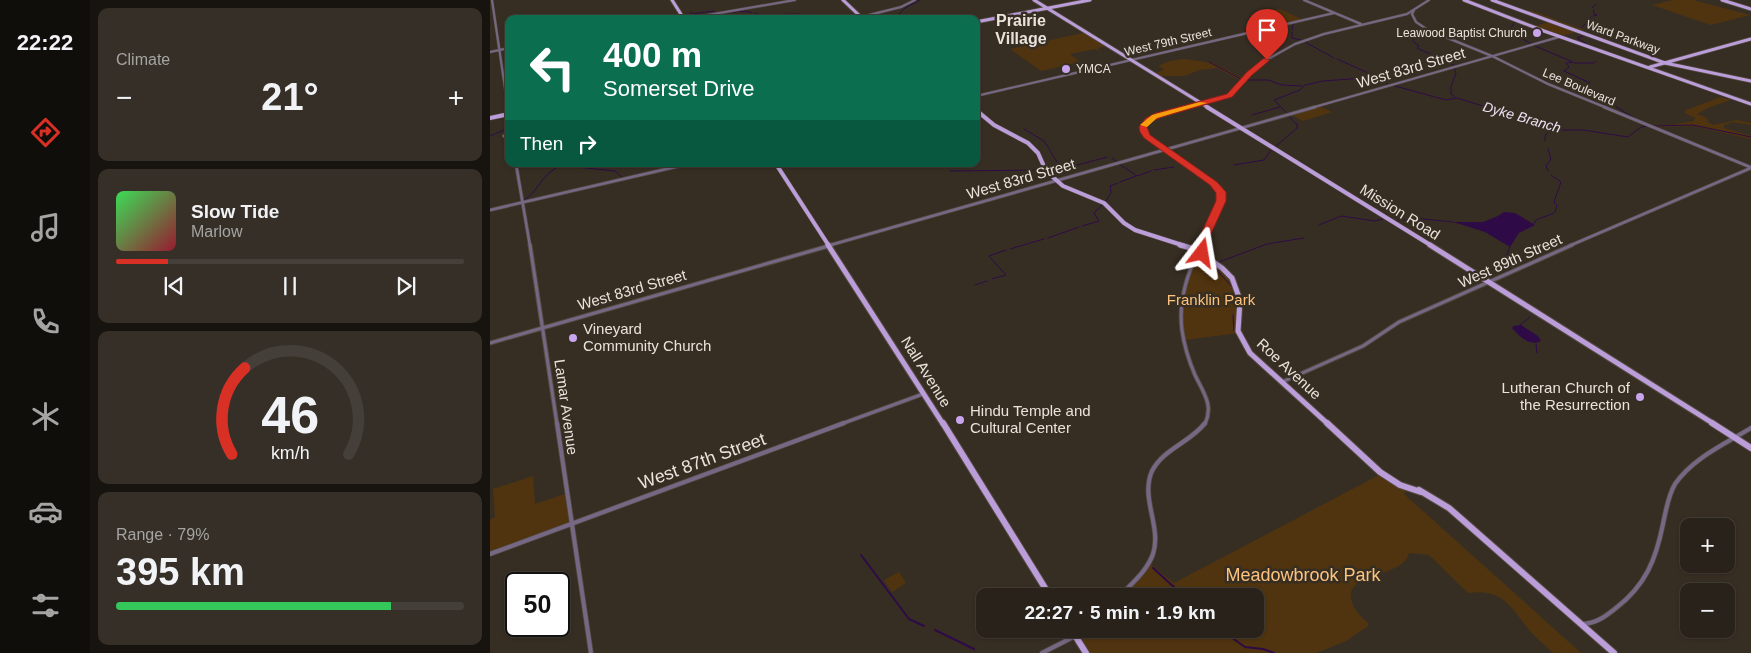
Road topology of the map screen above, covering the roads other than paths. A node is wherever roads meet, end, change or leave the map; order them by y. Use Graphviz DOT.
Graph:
graph roads {
  1 [pos="492,0"];
  2 [pos="672,0"];
  3 [pos="795,0"];
  4 [pos="843,0"];
  5 [pos="915,0"];
  6 [pos="1034,0"];
  7 [pos="1090,0"];
  8 [pos="1304,0"];
  9 [pos="1464,0"];
  10 [pos="1492,0"];
  11 [pos="1496,0"];
  12 [pos="1722,0"];
  13 [pos="1426,1"];
  14 [pos="1047,8"];
  15 [pos="1751,9"];
  16 [pos="1414,10"];
  17 [pos="1334,13"];
  18 [pos="1407,14"];
  19 [pos="1412,14"];
  20 [pos="682,15"];
  21 [pos="708,15"];
  22 [pos="859,15"];
  23 [pos="865,15"];
  24 [pos="980,21"];
  25 [pos="1362,25"];
  26 [pos="1544,31"];
  27 [pos="1559,37"];
  28 [pos="1751,39"];
  29 [pos="505,49"];
  30 [pos="499,50"];
  31 [pos="490,52"];
  32 [pos="1492,56"];
  33 [pos="1130,60"];
  34 [pos="1667,62"];
  35 [pos="1648,68"];
  36 [pos="1751,80"];
  37 [pos="505,88"];
  38 [pos="980,95"];
  39 [pos="1201,104"];
  40 [pos="1751,104"];
  41 [pos="980,113"];
  42 [pos="505,115"];
  43 [pos="490,118"];
  44 [pos="1240,128"];
  45 [pos="1165,149"];
  46 [pos="516,167"];
  47 [pos="675,167"];
  48 [pos="778,167"];
  49 [pos="1751,168"];
  50 [pos="1056,181"];
  51 [pos="522,202"];
  52 [pos="490,210"];
  53 [pos="829,246"];
  54 [pos="1198,251"];
  55 [pos="1206,255"];
  56 [pos="1191,265"];
  57 [pos="1487,282"];
  58 [pos="543,328"];
  59 [pos="490,343"];
  60 [pos="1281,382"];
  61 [pos="924,394"];
  62 [pos="1751,428"];
  63 [pos="1735,438"];
  64 [pos="1751,448"];
  65 [pos="572,524"];
  66 [pos="490,554"];
  67 [pos="1045,588"];
  68 [pos="1127,588"];
  69 [pos="1579,622"];
  70 [pos="1597,622"];
  71 [pos="1595,636"];
  72 [pos="1072,638"];
  73 [pos="1077,638"];
  74 [pos="591,653"];
  75 [pos="1042,653"];
  76 [pos="1086,653"];
  77 [pos="1614,653"];
  1 -- 30 [label="street"];
  2 -- 20 [label="main road"];
  3 -- 21 [label="street"];
  4 -- 22 [label="main road"];
  5 -- 23 [label="street"];
  6 -- 14 [label="main road, Mission Road"];
  7 -- 14 [label="main road"];
  8 -- 17 [label="street"];
  9 -- 26 [label="main road"];
  10 -- 34 [label="main road, Ward Parkway"];
  11 -- 34 [label="main road, Ward Parkway"];
  12 -- 15 [label="main road"];
  13 -- 16 [label="street"];
  14 -- 24 [label="main road"];
  14 -- 33 [label="main road, Mission Road"];
  16 -- 18 [label="street"];
  16 -- 19 [label="street"];
  17 -- 25 [label="street"];
  17 -- 33 [label="street, West 79th Street"];
  18 -- 19 [label="street"];
  18 -- 25 [label="street"];
  19 -- 32 [label="street, Lee Boulevard"];
  25 -- 39 [label="street"];
  26 -- 27 [label="main road"];
  26 -- 35 [label="main road"];
  27 -- 32 [label="street, West 83rd Street"];
  27 -- 35 [label="main road"];
  28 -- 34 [label="main road"];
  29 -- 30 [label="street"];
  30 -- 31 [label="street"];
  30 -- 37 [label="street"];
  32 -- 44 [label="street, West 83rd Street"];
  32 -- 49 [label="street, Lee Boulevard"];
  33 -- 38 [label="street, West 79th Street"];
  33 -- 39 [label="main road, Mission Road"];
  34 -- 35 [label="main road"];
  34 -- 36 [label="main road, Ward Parkway"];
  35 -- 40 [label="main road"];
  39 -- 44 [label="main road, Mission Road"];
  39 -- 45 [label="street"];
  41 -- 50 [label="main road, Roe Avenue"];
  42 -- 43 [label="main road"];
  44 -- 45 [label="street, West 83rd Street"];
  44 -- 57 [label="main road, Mission Road"];
  45 -- 50 [label="street, West 83rd Street"];
  45 -- 54 [label="street"];
  46 -- 51 [label="street, Lamar Avenue"];
  47 -- 51 [label="street"];
  48 -- 53 [label="main road, Nall Avenue"];
  49 -- 57 [label="street, West 89th Street"];
  50 -- 53 [label="street, West 83rd Street"];
  50 -- 54 [label="main road, Roe Avenue"];
  51 -- 52 [label="street"];
  51 -- 58 [label="street, Lamar Avenue"];
  53 -- 58 [label="street, West 83rd Street"];
  53 -- 61 [label="main road, Nall Avenue"];
  54 -- 55 [label="main road, Roe Avenue"];
  54 -- 56 [label="street"];
  55 -- 56 [label="street"];
  55 -- 60 [label="main road, Roe Avenue"];
  56 -- 68 [label="street"];
  57 -- 60 [label="street, West 89th Street"];
  57 -- 63 [label="main road, Mission Road"];
  58 -- 59 [label="street, West 83rd Street"];
  58 -- 65 [label="street, Lamar Avenue"];
  60 -- 69 [label="main road, Roe Avenue"];
  61 -- 65 [label="street, West 87th Street"];
  61 -- 67 [label="main road, Nall Avenue"];
  62 -- 63 [label="street"];
  63 -- 64 [label="main road, Mission Road"];
  63 -- 70 [label="street"];
  65 -- 66 [label="street, West 87th Street"];
  65 -- 74 [label="street, Lamar Avenue"];
  69 -- 70 [label="street"];
  69 -- 71 [label="main road, Roe Avenue"];
  70 -- 71 [label="street"];
  71 -- 77 [label="main road, Roe Avenue"];
  72 -- 75 [label="street"];
  73 -- 76 [label="main road"];
}
